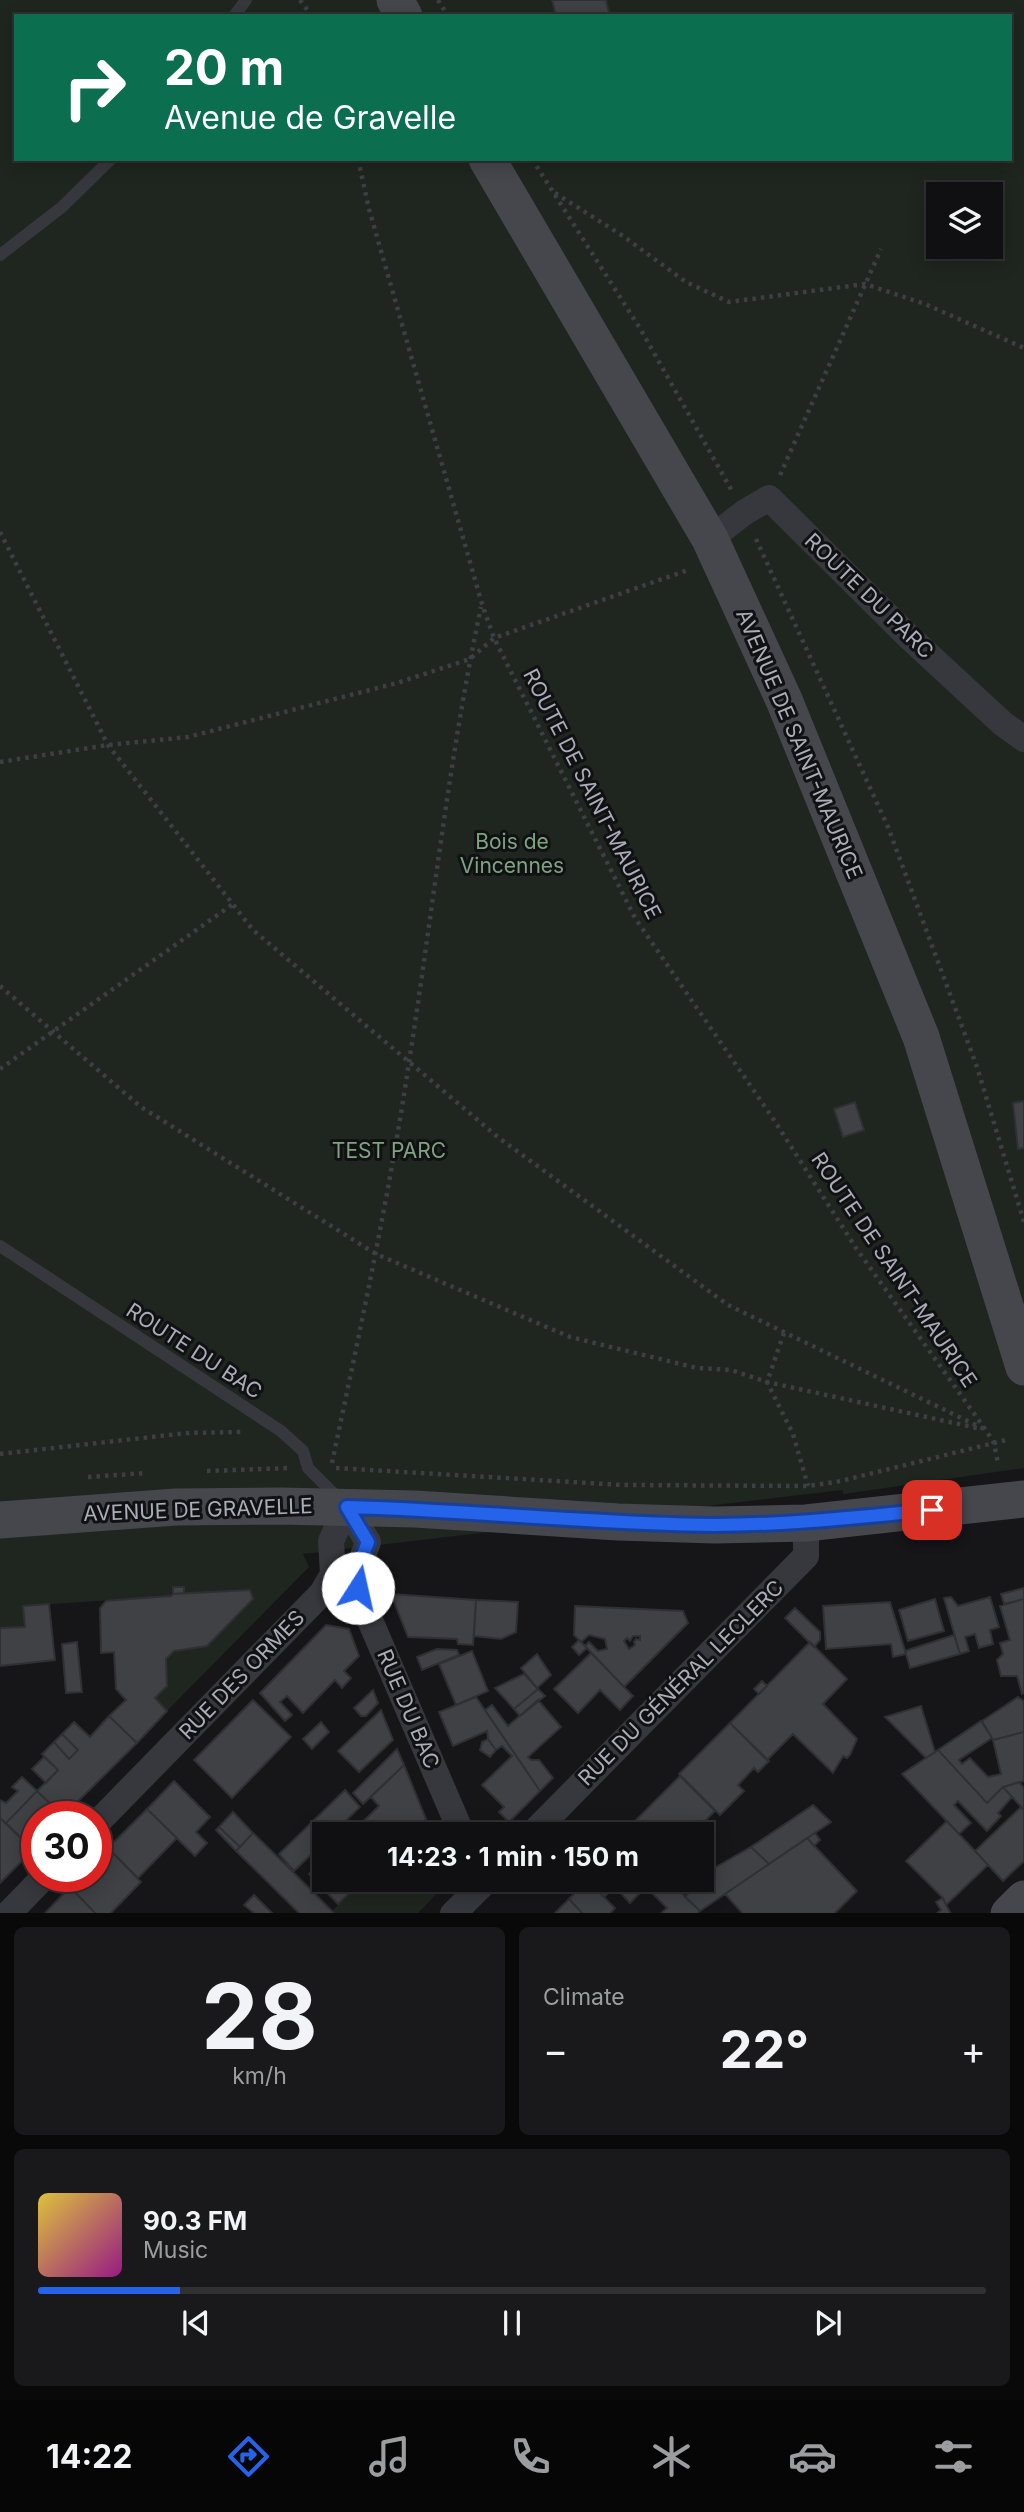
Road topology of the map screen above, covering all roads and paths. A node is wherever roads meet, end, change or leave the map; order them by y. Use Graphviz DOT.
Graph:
graph roads {
  1 [pos="109,161"];
  2 [pos="358,161"];
  3 [pos="488,161"];
  4 [pos="533,161"];
  5 [pos="551,191"];
  6 [pos="881,248"];
  7 [pos="0,255"];
  8 [pos="865,284"];
  9 [pos="1024,348"];
  10 [pos="769,498"];
  11 [pos="745,512"];
  12 [pos="0,532"];
  13 [pos="714,549"];
  14 [pos="482,604"];
  15 [pos="494,638"];
  16 [pos="470,659"];
  17 [pos="1024,739"];
  18 [pos="108,745"];
  19 [pos="0,762"];
  20 [pos="233,904"];
  21 [pos="0,986"];
  22 [pos="52,1031"];
  23 [pos="409,1064"];
  24 [pos="0,1069"];
  25 [pos="1024,1222"];
  26 [pos="0,1247"];
  27 [pos="376,1254"];
  28 [pos="784,1333"];
  29 [pos="1024,1367"];
  30 [pos="767,1382"];
  31 [pos="985,1429"];
  32 [pos="281,1431"];
  33 [pos="1010,1439"];
  34 [pos="993,1443"];
  35 [pos="0,1454"];
  36 [pos="998,1464"];
  37 [pos="308,1468"];
  38 [pos="196,1471"];
  39 [pos="148,1473"];
  40 [pos="80,1478"];
  41 [pos="808,1486"];
  42 [pos="1024,1499"];
  43 [pos="347,1507"];
  44 [pos="0,1520"];
  45 [pos="806,1522"];
  46 [pos="330,1582"];
  47 [pos="358,1588"];
  48 [pos="112,1807"];
  49 [pos="457,1822"];
  50 [pos="544,1822"];
  51 [pos="29,1892"];
  52 [pos="473,1892"];
  53 [pos="1024,1899"];
  54 [pos="8,1913"];
  55 [pos="453,1913"];
  56 [pos="1009,1913"];
  1 -- 7 [label="lane"];
  2 -- 14 [label="path, ROUTE DE SAINT-MAURICE"];
  3 -- 13 [label="main road, AVENUE DE SAINT-MAURICE"];
  4 -- 5 [label="path"];
  5 -- 8 [label="path"];
  5 -- 11 [label="path"];
  6 -- 8 [label="path"];
  8 -- 9 [label="path"];
  8 -- 10 [label="path"];
  10 -- 11 [label="street"];
  10 -- 17 [label="street, ROUTE DU PARC"];
  11 -- 13 [label="street"];
  11 -- 25 [label="path"];
  12 -- 18 [label="path"];
  13 -- 15 [label="path"];
  13 -- 29 [label="main road, AVENUE DE SAINT-MAURICE"];
  14 -- 15 [label="path, ROUTE DE SAINT-MAURICE"];
  14 -- 16 [label="path"];
  15 -- 16 [label="path"];
  15 -- 31 [label="path, ROUTE DE SAINT-MAURICE"];
  16 -- 18 [label="path"];
  16 -- 23 [label="path"];
  18 -- 19 [label="path"];
  18 -- 20 [label="path"];
  20 -- 22 [label="path"];
  20 -- 23 [label="path"];
  21 -- 22 [label="path"];
  22 -- 24 [label="path"];
  22 -- 27 [label="path"];
  23 -- 27 [label="path"];
  23 -- 28 [label="path"];
  26 -- 32 [label="lane, ROUTE DU BAC"];
  27 -- 30 [label="path"];
  27 -- 41 [label="path"];
  28 -- 30 [label="path"];
  28 -- 31 [label="path"];
  30 -- 31 [label="path"];
  30 -- 41 [label="path"];
  31 -- 34 [label="path, ROUTE DE SAINT-MAURICE"];
  32 -- 35 [label="path"];
  32 -- 37 [label="lane, ROUTE DU BAC"];
  33 -- 34 [label="path"];
  34 -- 36 [label="path, ROUTE DE SAINT-MAURICE"];
  34 -- 41 [label="path"];
  37 -- 38 [label="path, AVENUE DE GRAVELLE"];
  37 -- 43 [label="lane, ROUTE DU BAC"];
  39 -- 40 [label="path, AVENUE DE GRAVELLE"];
  42 -- 45 [label="main road, AVENUE DE GRAVELLE"];
  43 -- 44 [label="main road, AVENUE DE GRAVELLE"];
  43 -- 45 [label="main road, AVENUE DE GRAVELLE"];
  43 -- 46 [label="street"];
  43 -- 47 [label="street"];
  45 -- 50 [label="street, RUE DU GÉNÉRAL LECLERC"];
  46 -- 47 [label="street"];
  46 -- 48 [label="street, RUE DES ORMES"];
  47 -- 49 [label="street, RUE DU BAC"];
  51 -- 54 [label="street"];
  52 -- 55 [label="street"];
  53 -- 56 [label="main road"];
}
